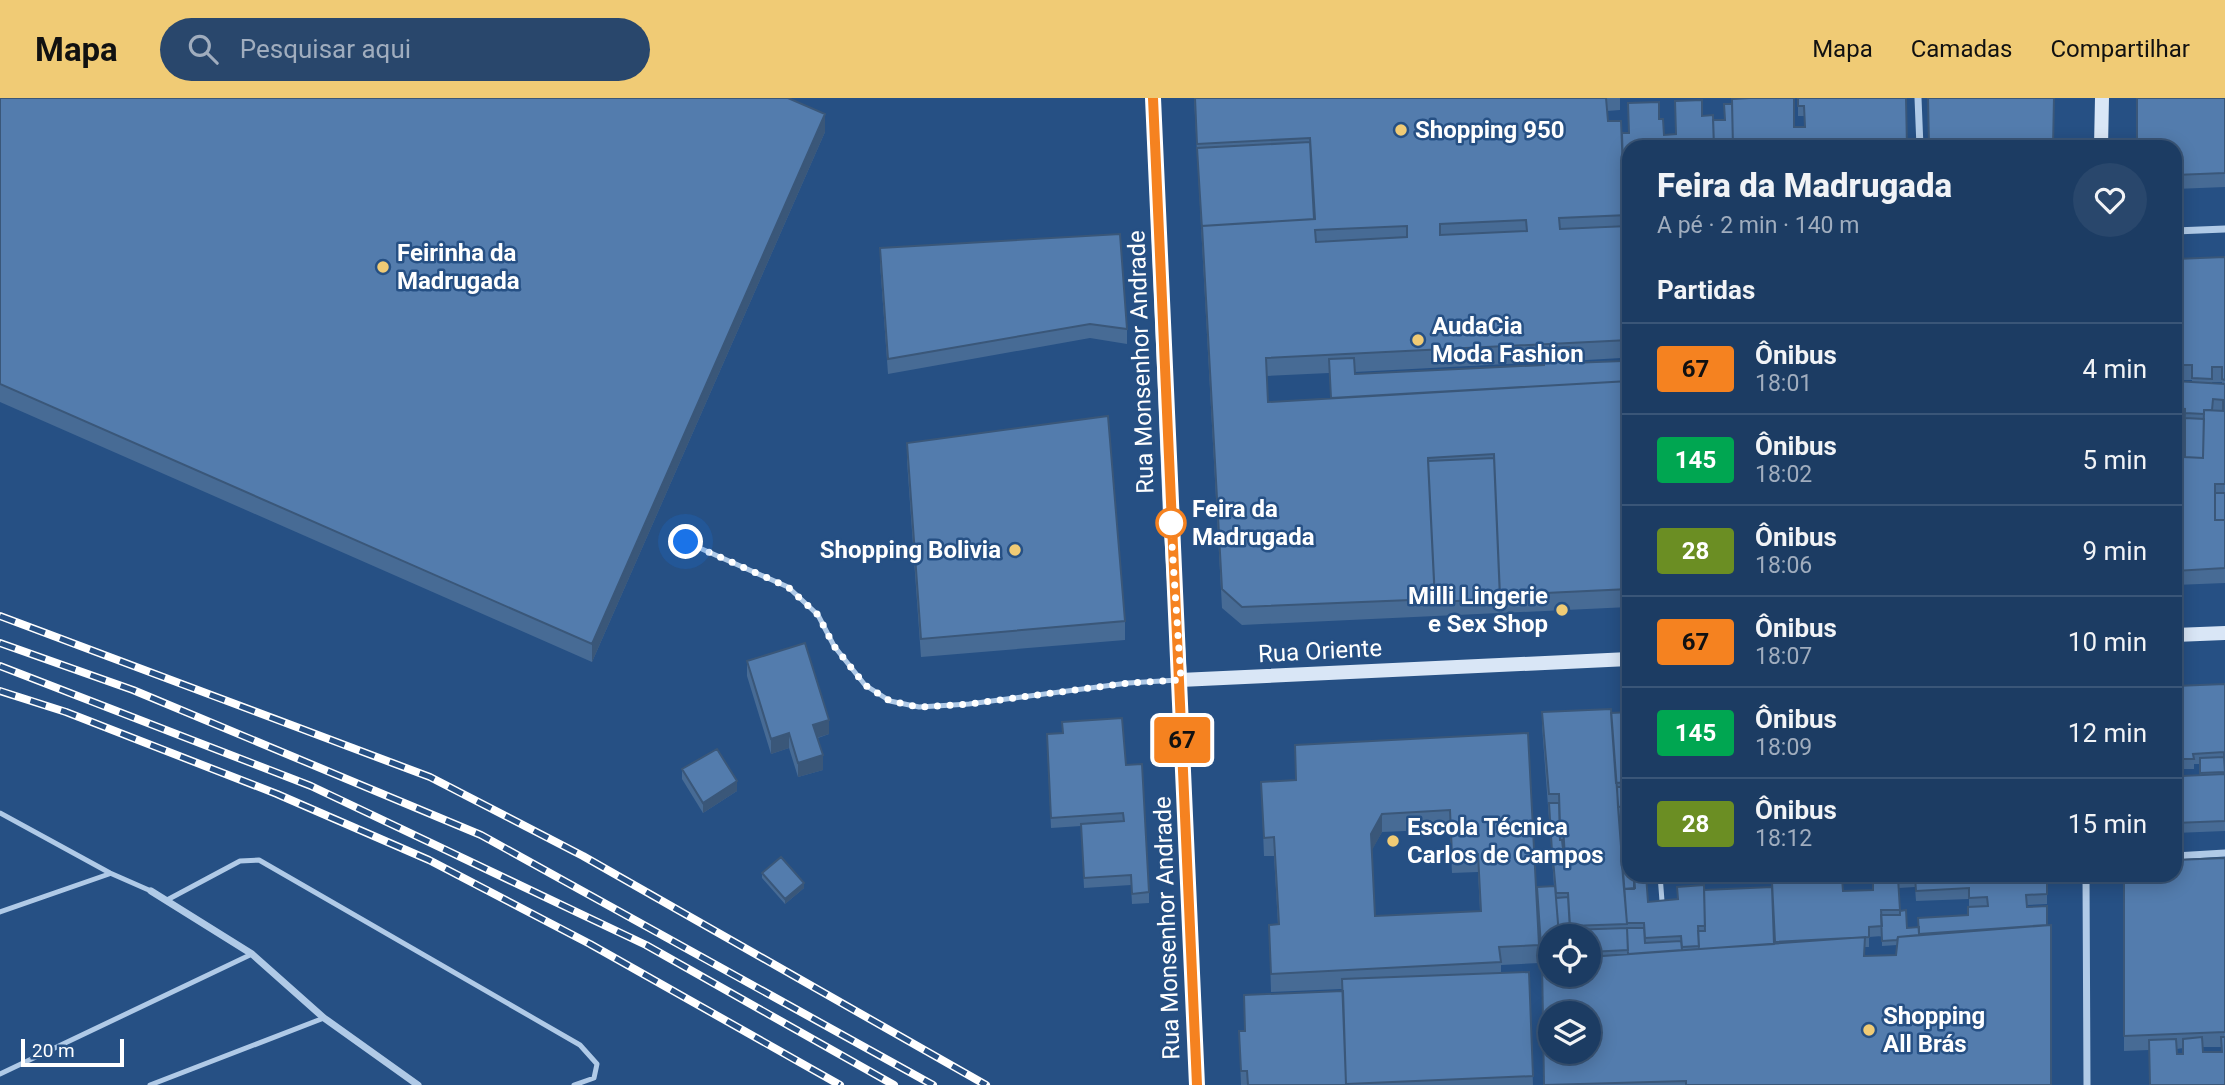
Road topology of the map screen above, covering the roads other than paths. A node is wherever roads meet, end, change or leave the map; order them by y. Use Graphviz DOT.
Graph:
graph roads {
  1 [pos="1153,98"];
  2 [pos="1918,98"];
  3 [pos="2102,98"];
  4 [pos="1920,140"];
  5 [pos="2101,140"];
  6 [pos="2225,229"];
  7 [pos="2182,231"];
  8 [pos="686,542"];
  9 [pos="2225,633"];
  10 [pos="2182,635"];
  11 [pos="1622,659"];
  12 [pos="1181,680"];
  13 [pos="0,813"];
  14 [pos="2225,853"];
  15 [pos="2182,856"];
  16 [pos="110,873"];
  17 [pos="1661,882"];
  18 [pos="2086,882"];
  19 [pos="151,891"];
  20 [pos="167,900"];
  21 [pos="1662,901"];
  22 [pos="0,912"];
  23 [pos="252,954"];
  24 [pos="324,1018"];
  25 [pos="0,1074"];
  26 [pos="150,1085"];
  27 [pos="418,1085"];
  28 [pos="574,1085"];
  29 [pos="1197,1085"];
  30 [pos="2087,1085"];
  1 -- 12 [label="main road, Rua Monsenhor Andrade"];
  2 -- 4 [label="street"];
  3 -- 5 [label="main road"];
  6 -- 7 [label="street"];
  8 -- 12 [label="lane"];
  9 -- 10 [label="main road"];
  11 -- 12 [label="main road, Rua Oriente"];
  12 -- 29 [label="street, Rua Monsenhor Andrade"];
  13 -- 16 [label="lane"];
  14 -- 15 [label="street"];
  16 -- 19 [label="lane"];
  16 -- 22 [label="lane"];
  17 -- 21 [label="lane"];
  18 -- 30 [label="street"];
  19 -- 20 [label="street"];
  20 -- 23 [label="street"];
  20 -- 28 [label="lane"];
  23 -- 24 [label="street"];
  23 -- 25 [label="lane"];
  24 -- 26 [label="lane"];
  24 -- 27 [label="street"];
}
